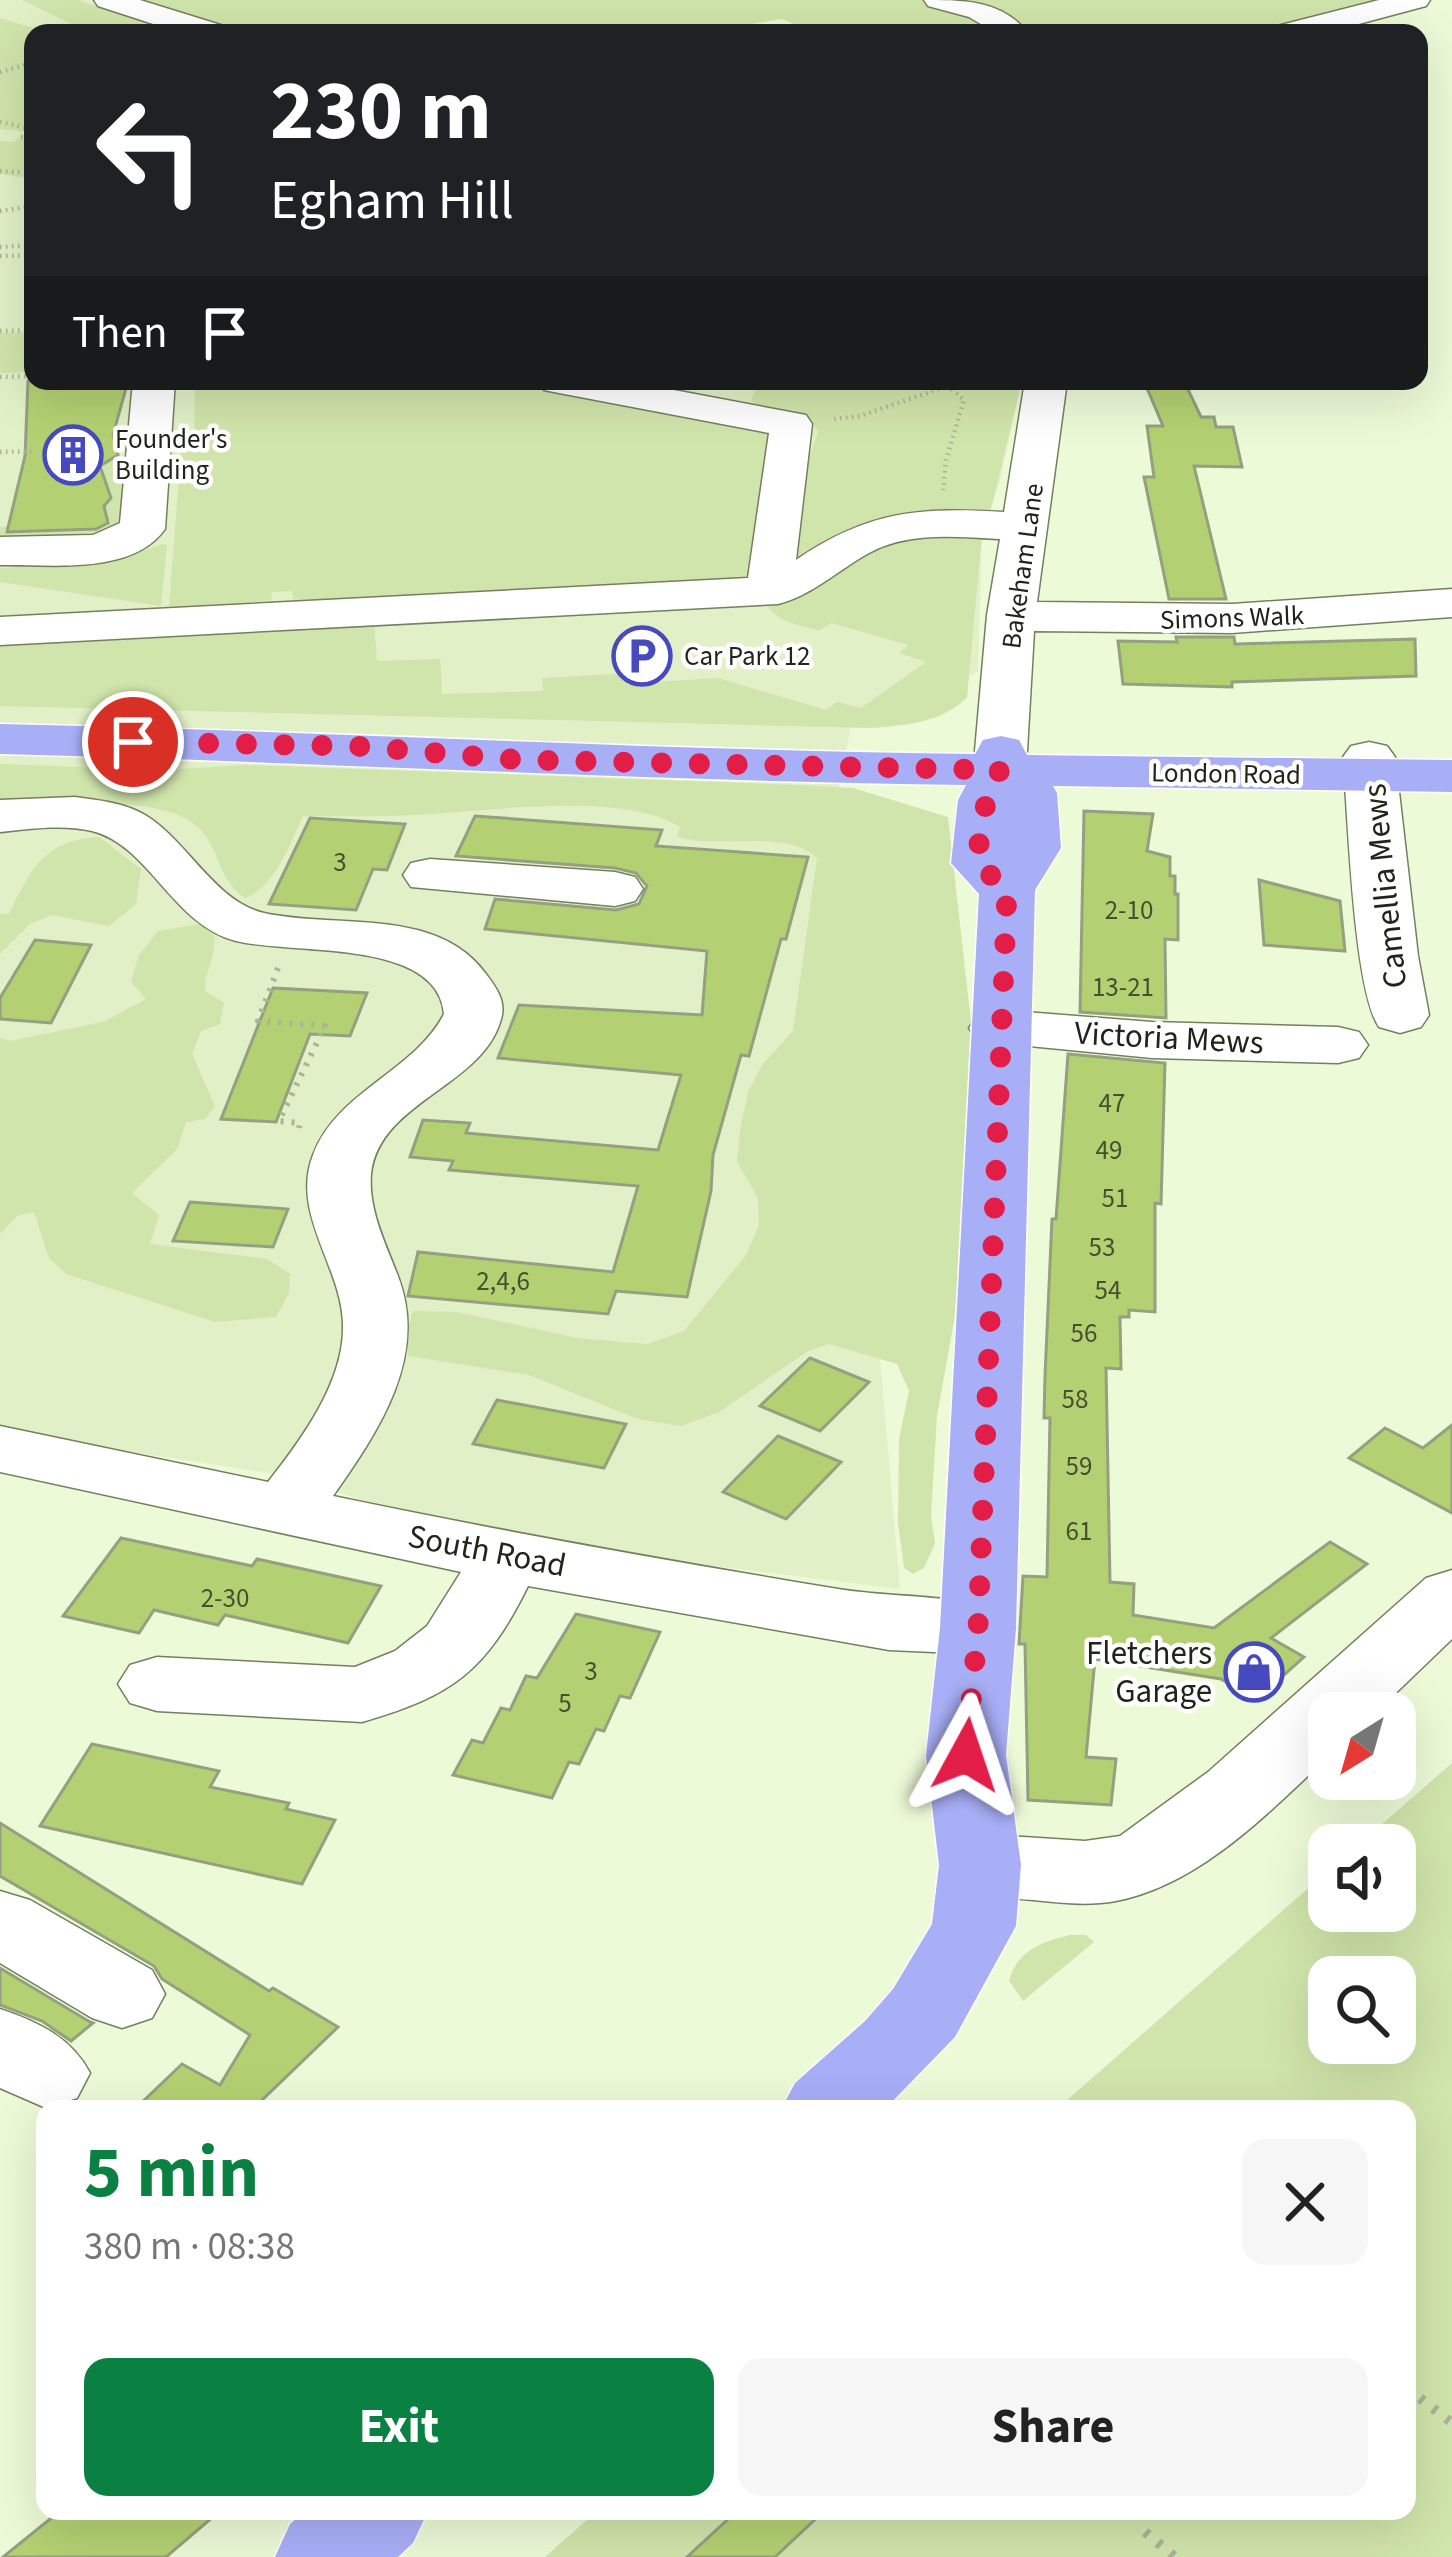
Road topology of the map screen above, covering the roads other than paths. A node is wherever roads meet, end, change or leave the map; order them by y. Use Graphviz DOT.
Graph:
graph roads {
  1 [pos="109,0"];
  2 [pos="938,0"];
  3 [pos="1411,0"];
  4 [pos="185,24"];
  5 [pos="1005,24"];
  6 [pos="1322,24"];
  7 [pos="153,390"];
  8 [pos="608,390"];
  9 [pos="1045,390"];
  10 [pos="1027,530"];
  11 [pos="776,532"];
  12 [pos="853,544"];
  13 [pos="0,551"];
  14 [pos="770,584"];
  15 [pos="1452,603"];
  16 [pos="1011,615"];
  17 [pos="0,631"];
  18 [pos="0,739"];
  19 [pos="1452,758"];
  20 [pos="1000,760"];
  21 [pos="1371,766"];
  22 [pos="1452,776"];
  23 [pos="0,816"];
  24 [pos="615,889"];
  25 [pos="360,938"];
  26 [pos="1400,1015"];
  27 [pos="1000,1028"];
  28 [pos="1338,1045"];
  29 [pos="0,1448"];
  30 [pos="285,1510"];
  31 [pos="506,1557"];
  32 [pos="1452,1596"];
  33 [pos="978,1628"];
  34 [pos="157,1684"];
  35 [pos="980,1864"];
  36 [pos="0,1923"];
  37 [pos="122,1994"];
  38 [pos="836,2100"];
  39 [pos="368,2520"];
  40 [pos="326,2557"];
  1 -- 4 [label="street"];
  2 -- 5 [label="street"];
  3 -- 6 [label="street"];
  7 -- 13 [label="street"];
  8 -- 11 [label="street"];
  9 -- 10 [label="street, Bakeham Lane"];
  10 -- 12 [label="street"];
  10 -- 16 [label="street, Bakeham Lane"];
  11 -- 12 [label="street"];
  11 -- 14 [label="street"];
  12 -- 17 [label="street"];
  15 -- 16 [label="street, Simons Walk"];
  16 -- 20 [label="street, Bakeham Lane"];
  18 -- 20 [label="main road, London Road"];
  19 -- 21 [label="main road, London Road"];
  20 -- 21 [label="main road, London Road"];
  20 -- 27 [label="main road"];
  21 -- 22 [label="main road, London Road"];
  21 -- 26 [label="street, Camellia Mews"];
  23 -- 25 [label="street"];
  24 -- 25 [label="street"];
  25 -- 30 [label="street"];
  27 -- 28 [label="street, Victoria Mews"];
  27 -- 33 [label="main road"];
  29 -- 30 [label="street, South Road"];
  30 -- 31 [label="street, South Road"];
  31 -- 33 [label="street, South Road"];
  31 -- 34 [label="street"];
  32 -- 35 [label="street"];
  33 -- 35 [label="main road"];
  35 -- 38 [label="main road"];
  36 -- 37 [label="street"];
  39 -- 40 [label="main road"];
}
